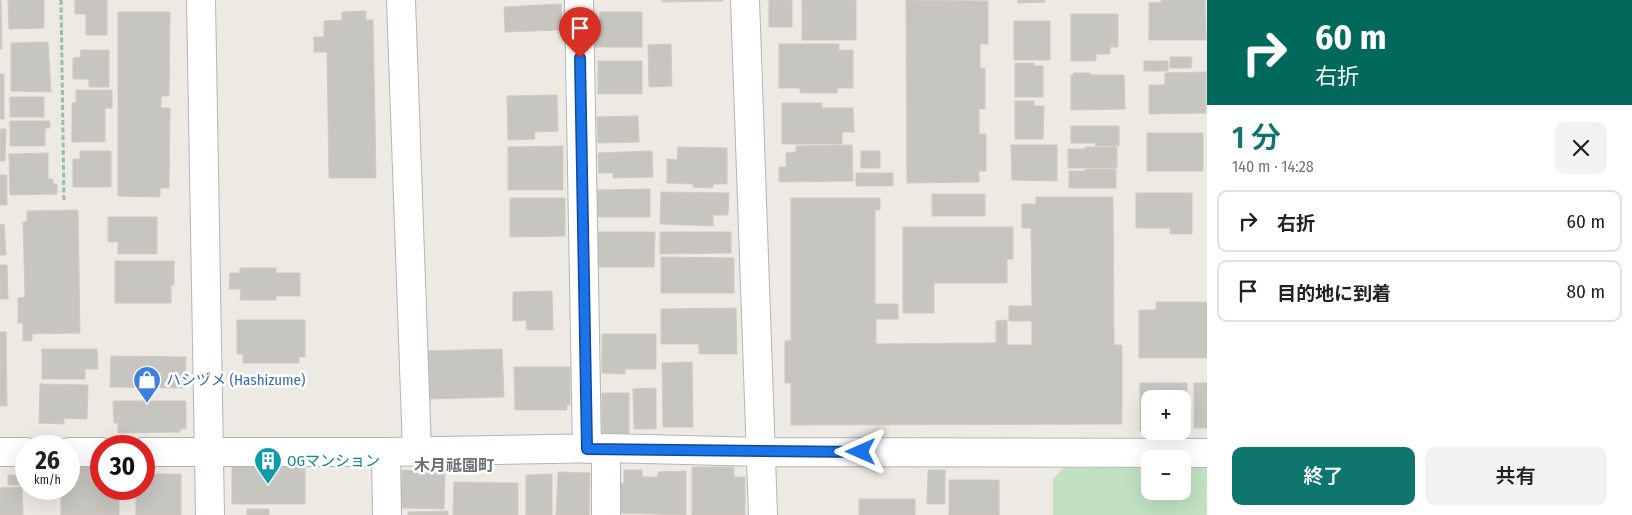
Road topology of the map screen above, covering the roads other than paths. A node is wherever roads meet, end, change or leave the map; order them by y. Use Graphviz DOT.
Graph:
graph roads {
  1 [pos="201,0"];
  2 [pos="401,0"];
  3 [pos="579,0"];
  4 [pos="745,0"];
  5 [pos="596,448"];
  6 [pos="208,451"];
  7 [pos="417,451"];
  8 [pos="0,452"];
  9 [pos="15,452"];
  10 [pos="155,452"];
  11 [pos="386,452"];
  12 [pos="762,452"];
  13 [pos="1207,453"];
  14 [pos="210,515"];
  15 [pos="387,515"];
  16 [pos="606,515"];
  17 [pos="763,515"];
  1 -- 6 [label="street"];
  2 -- 7 [label="street"];
  3 -- 5 [label="street"];
  4 -- 12 [label="street"];
  5 -- 7 [label="street"];
  5 -- 12 [label="street"];
  5 -- 16 [label="street"];
  6 -- 10 [label="street"];
  6 -- 11 [label="street"];
  6 -- 14 [label="street"];
  7 -- 11 [label="street"];
  8 -- 9 [label="street"];
  11 -- 15 [label="street"];
  12 -- 13 [label="street"];
  12 -- 17 [label="street"];
}
